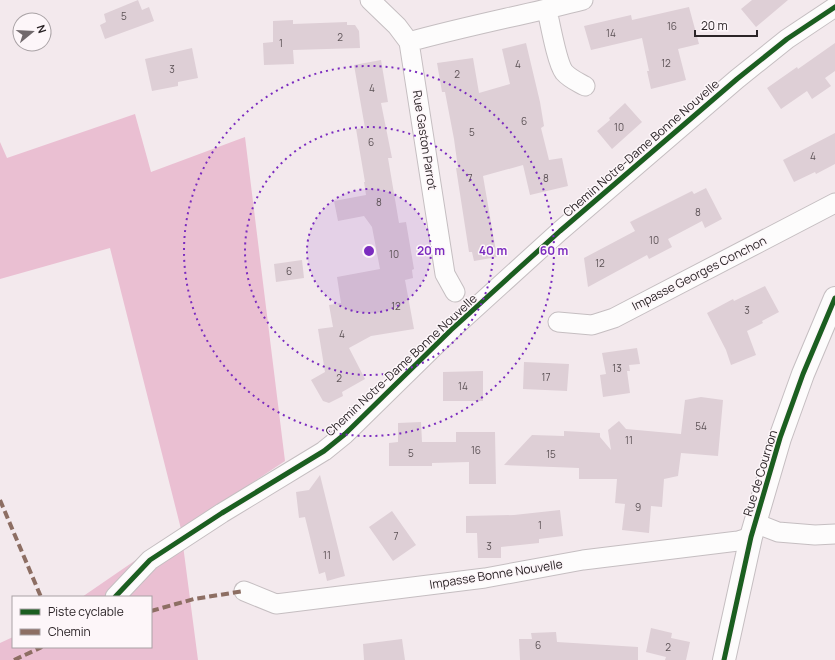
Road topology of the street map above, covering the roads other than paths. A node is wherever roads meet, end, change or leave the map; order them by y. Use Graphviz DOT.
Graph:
graph roads {
  1 [pos="370,0"];
  2 [pos="583,0"];
  3 [pos="835,7"];
  4 [pos="547,10"];
  5 [pos="409,42"];
  6 [pos="585,86"];
  7 [pos="835,203"];
  8 [pos="455,292"];
  9 [pos="835,298"];
  10 [pos="558,322"];
  11 [pos="753,530"];
  12 [pos="835,534"];
  13 [pos="244,591"];
  14 [pos="116,596"];
  15 [pos="724,660"];
  1 -- 5 [label="street, Rue Gaston Parrot"];
  2 -- 4 [label="street"];
  3 -- 14 [label="street, Chemin Notre-Dame Bonne Nouvelle"];
  4 -- 5 [label="street"];
  4 -- 6 [label="street"];
  5 -- 8 [label="street, Rue Gaston Parrot"];
  7 -- 10 [label="street, Impasse Georges Conchon"];
  9 -- 11 [label="street, Rue de Cournon"];
  11 -- 12 [label="street"];
  11 -- 13 [label="street, Impasse Bonne Nouvelle"];
  11 -- 15 [label="street, Rue de Cournon"];
}
